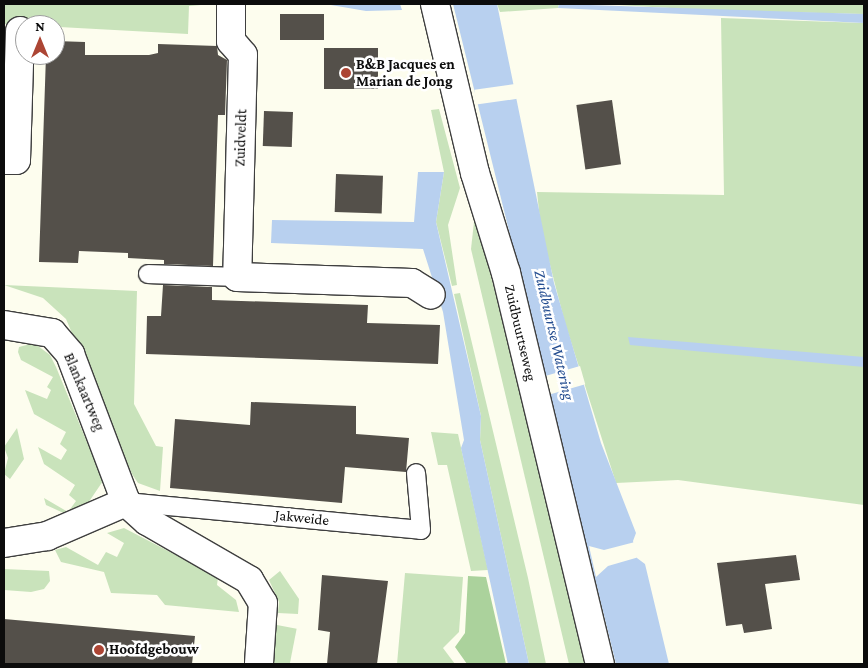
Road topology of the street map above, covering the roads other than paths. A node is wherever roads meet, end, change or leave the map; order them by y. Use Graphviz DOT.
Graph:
graph roads {
  1 [pos="232,4"];
  2 [pos="435,4"];
  3 [pos="19,65"];
  4 [pos="4,160"];
  5 [pos="148,274"];
  6 [pos="237,277"];
  7 [pos="431,295"];
  8 [pos="4,325"];
  9 [pos="416,473"];
  10 [pos="126,502"];
  11 [pos="4,543"];
  12 [pos="259,664"];
  13 [pos="600,664"];
  1 -- 6 [label="street, Zuidveldt"];
  2 -- 13 [label="street, Zuidbuurtseweg"];
  3 -- 4 [label="street"];
  5 -- 6 [label="lane"];
  6 -- 7 [label="street"];
  8 -- 10 [label="street, Blankaartweg"];
  9 -- 10 [label="lane, Jakweide"];
  10 -- 11 [label="street"];
  10 -- 12 [label="street, Blankaartweg"];
}
